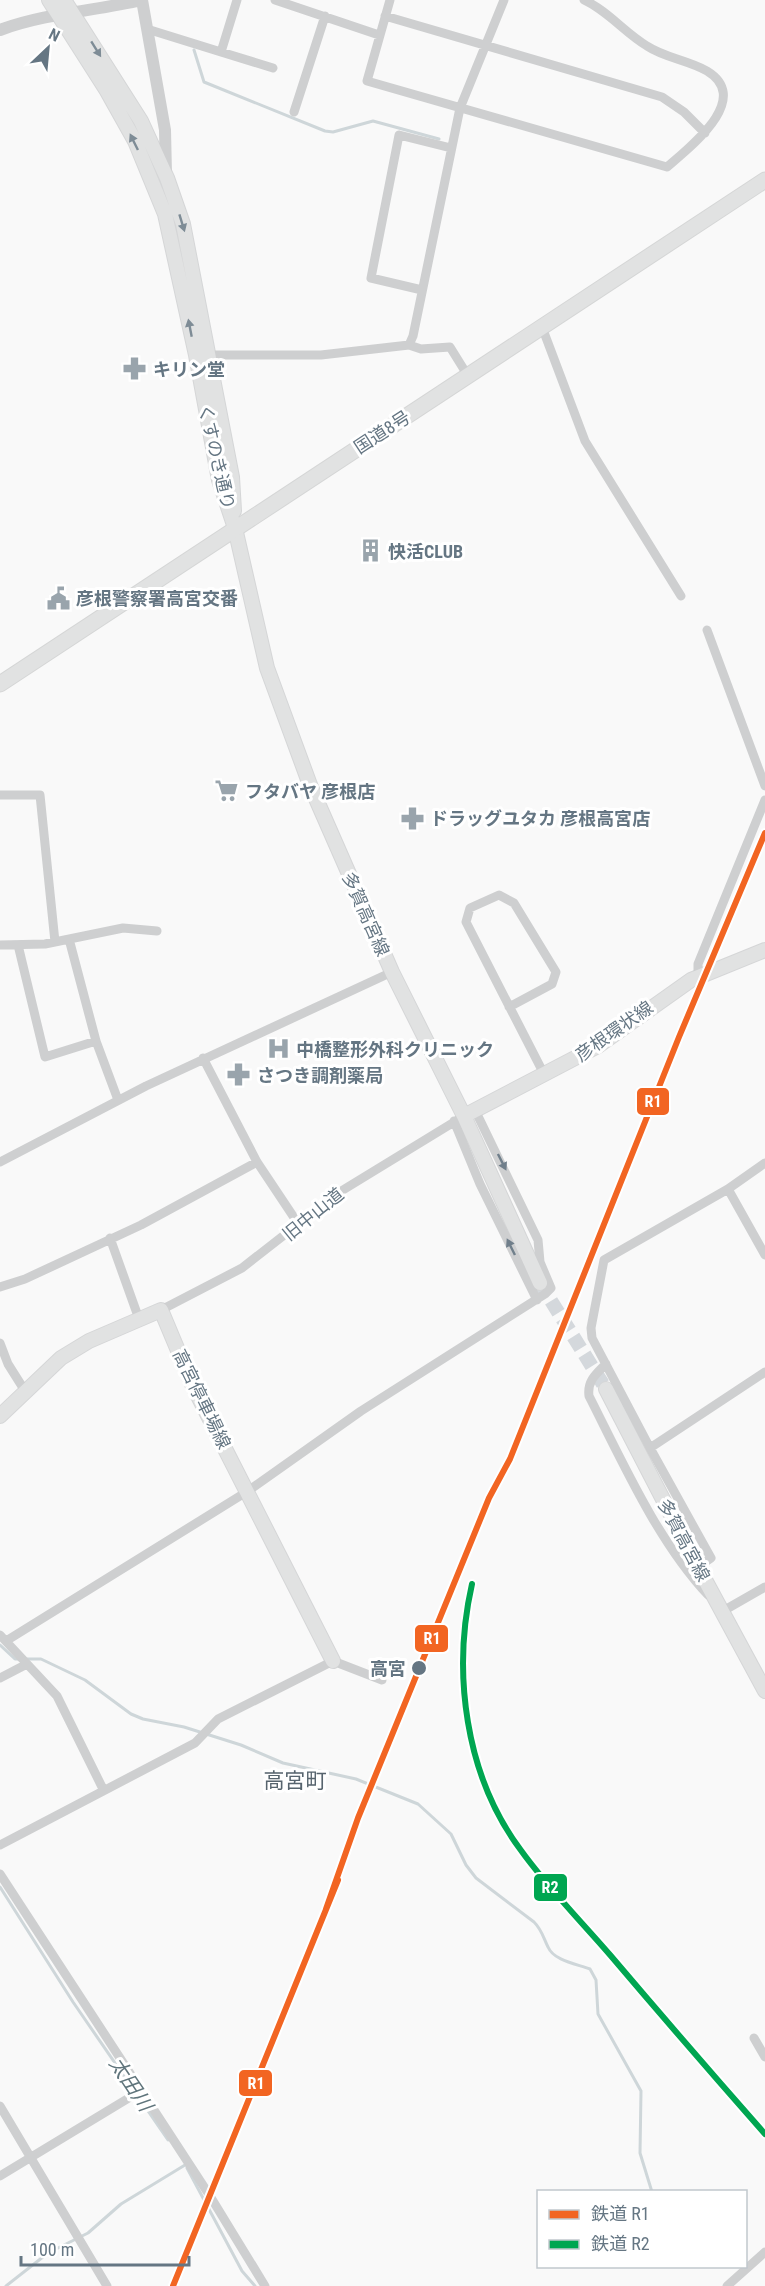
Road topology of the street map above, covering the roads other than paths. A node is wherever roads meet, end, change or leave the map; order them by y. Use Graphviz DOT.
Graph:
graph roads {
  1 [pos="49,0"];
  2 [pos="64,0"];
  3 [pos="142,0"];
  4 [pos="237,0"];
  5 [pos="275,0"];
  6 [pos="390,0"];
  7 [pos="504,0"];
  8 [pos="584,0"];
  9 [pos="58,14"];
  10 [pos="73,14"];
  11 [pos="325,16"];
  12 [pos="385,16"];
  13 [pos="147,29"];
  14 [pos="0,30"];
  15 [pos="379,35"];
  16 [pos="486,46"];
  17 [pos="221,52"];
  18 [pos="273,68"];
  19 [pos="460,108"];
  20 [pos="294,112"];
  21 [pos="705,133"];
  22 [pos="451,148"];
  23 [pos="167,178"];
  24 [pos="765,180"];
  25 [pos="422,290"];
  26 [pos="542,327"];
  27 [pos="409,345"];
  28 [pos="203,355"];
  29 [pos="468,376"];
  30 [pos="235,528"];
  31 [pos="681,596"];
  32 [pos="707,630"];
  33 [pos="0,684"];
  34 [pos="765,786"];
  35 [pos="0,795"];
  36 [pos="765,800"];
  37 [pos="157,932"];
  38 [pos="69,939"];
  39 [pos="56,942"];
  40 [pos="0,945"];
  41 [pos="18,945"];
  42 [pos="765,950"];
  43 [pos="392,972"];
  44 [pos="698,977"];
  45 [pos="509,1007"];
  46 [pos="96,1041"];
  47 [pos="203,1058"];
  48 [pos="545,1076"];
  49 [pos="118,1100"];
  50 [pos="464,1116"];
  51 [pos="0,1162"];
  52 [pos="257,1162"];
  53 [pos="765,1163"];
  54 [pos="728,1189"];
  55 [pos="299,1225"];
  56 [pos="110,1238"];
  57 [pos="765,1255"];
  58 [pos="540,1283"];
  59 [pos="0,1287"];
  60 [pos="537,1300"];
  61 [pos="161,1310"];
  62 [pos="139,1319"];
  63 [pos="0,1343"];
  64 [pos="606,1364"];
  65 [pos="765,1372"];
  66 [pos="606,1389"];
  67 [pos="25,1391"];
  68 [pos="0,1416"];
  69 [pos="650,1448"];
  70 [pos="248,1491"];
  71 [pos="698,1567"];
  72 [pos="765,1587"];
  73 [pos="720,1607"];
  74 [pos="3,1638"];
  75 [pos="333,1661"];
  76 [pos="27,1664"];
  77 [pos="0,1678"];
  78 [pos="382,1680"];
  79 [pos="765,1691"];
  80 [pos="103,1789"];
  81 [pos="0,1845"];
  82 [pos="0,1875"];
  83 [pos="754,2038"];
  84 [pos="765,2057"];
  85 [pos="142,2090"];
  86 [pos="0,2106"];
  87 [pos="29,2158"];
  88 [pos="0,2176"];
  89 [pos="765,2252"];
  90 [pos="107,2286"];
  91 [pos="265,2286"];
  92 [pos="727,2286"];
  1 -- 9 [label="main road, くすのき通り"];
  2 -- 10 [label="main road, くすのき通り"];
  3 -- 10 [label="street"];
  3 -- 13 [label="street"];
  4 -- 17 [label="street"];
  5 -- 11 [label="street"];
  6 -- 12 [label="street"];
  7 -- 16 [label="street"];
  8 -- 21 [label="street"];
  9 -- 10 [label="street"];
  9 -- 14 [label="street"];
  28 -- 9 [label="main road, くすのき通り, one-way"];
  10 -- 23 [label="main road, くすのき通り, one-way"];
  11 -- 15 [label="street"];
  11 -- 20 [label="street"];
  12 -- 15 [label="street"];
  12 -- 16 [label="street"];
  13 -- 17 [label="street"];
  13 -- 23 [label="street"];
  15 -- 19 [label="street"];
  16 -- 19 [label="street"];
  16 -- 21 [label="street"];
  17 -- 18 [label="street"];
  19 -- 21 [label="street"];
  19 -- 22 [label="street"];
  22 -- 25 [label="street"];
  22 -- 25 [label="street"];
  23 -- 28 [label="main road, くすのき通り, one-way"];
  24 -- 26 [label="highway, 国道8号"];
  25 -- 27 [label="street"];
  26 -- 29 [label="highway, 国道8号"];
  26 -- 31 [label="street"];
  27 -- 28 [label="street"];
  27 -- 29 [label="street"];
  28 -- 30 [label="main road, くすのき通り"];
  29 -- 30 [label="highway, 国道8号"];
  30 -- 33 [label="highway, 国道8号"];
  30 -- 43 [label="main road, 多賀高宮線"];
  32 -- 34 [label="street"];
  35 -- 39 [label="street"];
  36 -- 44 [label="street"];
  37 -- 38 [label="street"];
  38 -- 39 [label="street"];
  38 -- 46 [label="street"];
  39 -- 41 [label="street"];
  40 -- 41 [label="street"];
  41 -- 46 [label="street"];
  42 -- 44 [label="main road, 彦根環状線"];
  43 -- 47 [label="street"];
  43 -- 50 [label="main road, 多賀高宮線"];
  44 -- 48 [label="main road, 彦根環状線"];
  45 -- 45 [label="street"];
  45 -- 48 [label="street"];
  46 -- 49 [label="street"];
  47 -- 49 [label="street"];
  47 -- 52 [label="street"];
  48 -- 50 [label="main road, 彦根環状線"];
  49 -- 51 [label="street"];
  50 -- 55 [label="street, 旧中山道"];
  50 -- 58 [label="main road, 多賀高宮線"];
  60 -- 50 [label="street, one-way"];
  50 -- 60 [label="street, one-way"];
  52 -- 55 [label="street"];
  52 -- 56 [label="street"];
  53 -- 54 [label="street"];
  54 -- 57 [label="street"];
  54 -- 64 [label="street"];
  55 -- 61 [label="street, 旧中山道"];
  56 -- 59 [label="street"];
  56 -- 62 [label="street"];
  60 -- 70 [label="street"];
  61 -- 62 [label="main road"];
  61 -- 70 [label="main road, 高宮停車場線"];
  62 -- 67 [label="main road"];
  63 -- 67 [label="street"];
  64 -- 69 [label="street"];
  64 -- 73 [label="street"];
  65 -- 69 [label="street"];
  66 -- 71 [label="main road, 多賀高宮線"];
  67 -- 68 [label="main road"];
  69 -- 71 [label="street"];
  70 -- 74 [label="street"];
  70 -- 75 [label="main road, 高宮停車場線"];
  71 -- 73 [label="main road, 多賀高宮線"];
  72 -- 73 [label="street"];
  73 -- 79 [label="main road, 多賀高宮線"];
  74 -- 76 [label="street"];
  75 -- 78 [label="street"];
  75 -- 80 [label="street"];
  76 -- 77 [label="street"];
  76 -- 80 [label="street"];
  80 -- 81 [label="street"];
  82 -- 85 [label="street"];
  83 -- 84 [label="street"];
  85 -- 87 [label="street"];
  85 -- 91 [label="street"];
  86 -- 87 [label="street"];
  87 -- 88 [label="street"];
  87 -- 90 [label="street"];
  89 -- 92 [label="street"];
}
